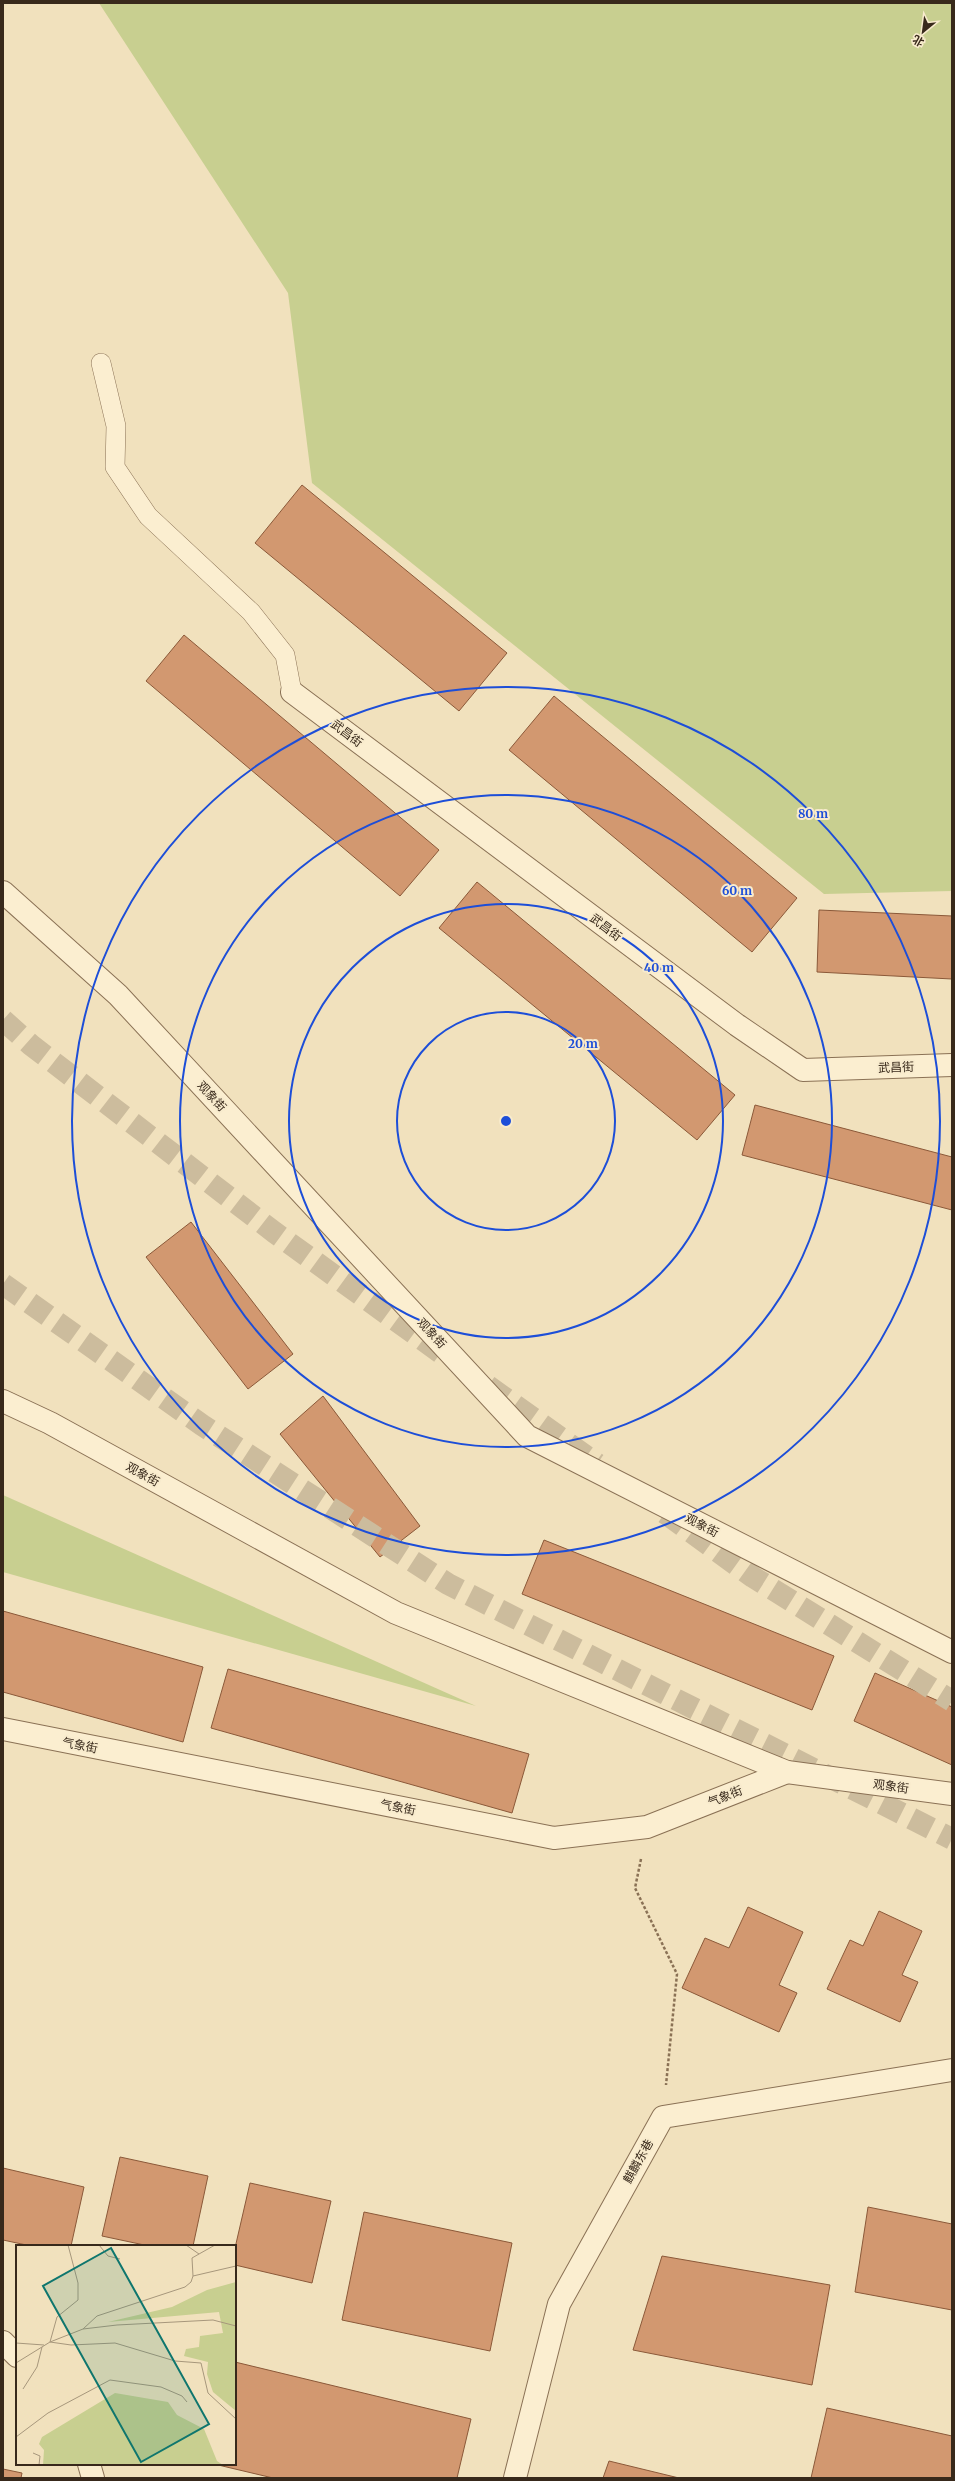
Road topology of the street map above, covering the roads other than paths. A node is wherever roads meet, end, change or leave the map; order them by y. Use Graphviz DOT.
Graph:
graph roads {
  1 [pos="101,363"];
  2 [pos="292,692"];
  3 [pos="3,892"];
  4 [pos="952,1065"];
  5 [pos="3,1402"];
  6 [pos="952,1652"];
  7 [pos="3,1730"];
  8 [pos="787,1772"];
  9 [pos="952,1794"];
  10 [pos="952,2070"];
  11 [pos="3,2342"];
  12 [pos="16,2355"];
  13 [pos="90,2465"];
  14 [pos="93,2478"];
  15 [pos="515,2478"];
  1 -- 2 [label="lane"];
  2 -- 4 [label="street, 武昌街"];
  3 -- 6 [label="street, 观象街"];
  5 -- 8 [label="street, 观象街"];
  7 -- 8 [label="street, 气象街"];
  8 -- 9 [label="street, 观象街"];
  10 -- 15 [label="street, 麒麟东巷"];
  11 -- 12 [label="street"];
  13 -- 14 [label="street"];
}
